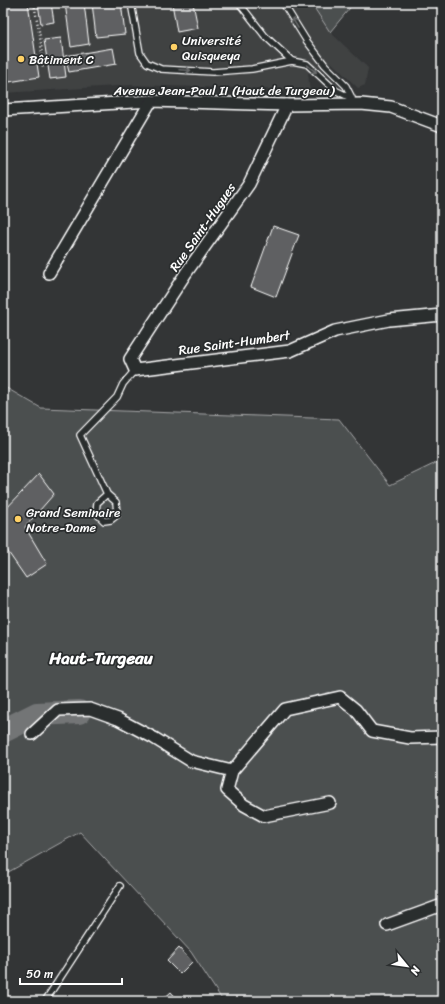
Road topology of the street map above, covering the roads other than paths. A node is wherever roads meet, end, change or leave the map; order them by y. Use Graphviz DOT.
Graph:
graph roads {
  1 [pos="132,3"];
  2 [pos="239,3"];
  3 [pos="283,3"];
  4 [pos="292,61"];
  5 [pos="351,98"];
  6 [pos="151,101"];
  7 [pos="361,104"];
  8 [pos="287,105"];
  9 [pos="3,110"];
  10 [pos="442,126"];
  11 [pos="49,274"];
  12 [pos="442,315"];
  13 [pos="135,370"];
  14 [pos="107,494"];
  15 [pos="32,734"];
  16 [pos="442,737"];
  17 [pos="232,771"];
  18 [pos="330,803"];
  19 [pos="120,886"];
  20 [pos="442,905"];
  21 [pos="387,925"];
  22 [pos="45,1001"];
  1 -- 4 [label="lane, one-way"];
  2 -- 4 [label="lane"];
  5 -- 3 [label="lane, one-way"];
  4 -- 5 [label="lane, one-way"];
  5 -- 7 [label="lane"];
  6 -- 8 [label="street, Avenue Jean-Paul II (Haut de Turgeau)"];
  6 -- 9 [label="street, Avenue Jean-Paul II (Haut de Turgeau)"];
  6 -- 11 [label="street"];
  7 -- 8 [label="street, Avenue Jean-Paul II (Haut de Turgeau)"];
  7 -- 10 [label="street, Avenue Jean-Paul II (Haut de Turgeau)"];
  8 -- 13 [label="street, Rue Saint-Hugues"];
  12 -- 13 [label="street, Rue Saint-Humbert"];
  13 -- 14 [label="lane"];
  14 -- 14 [label="lane"];
  15 -- 17 [label="street"];
  16 -- 17 [label="street"];
  17 -- 18 [label="street"];
  19 -- 22 [label="lane"];
  20 -- 21 [label="street"];
}
